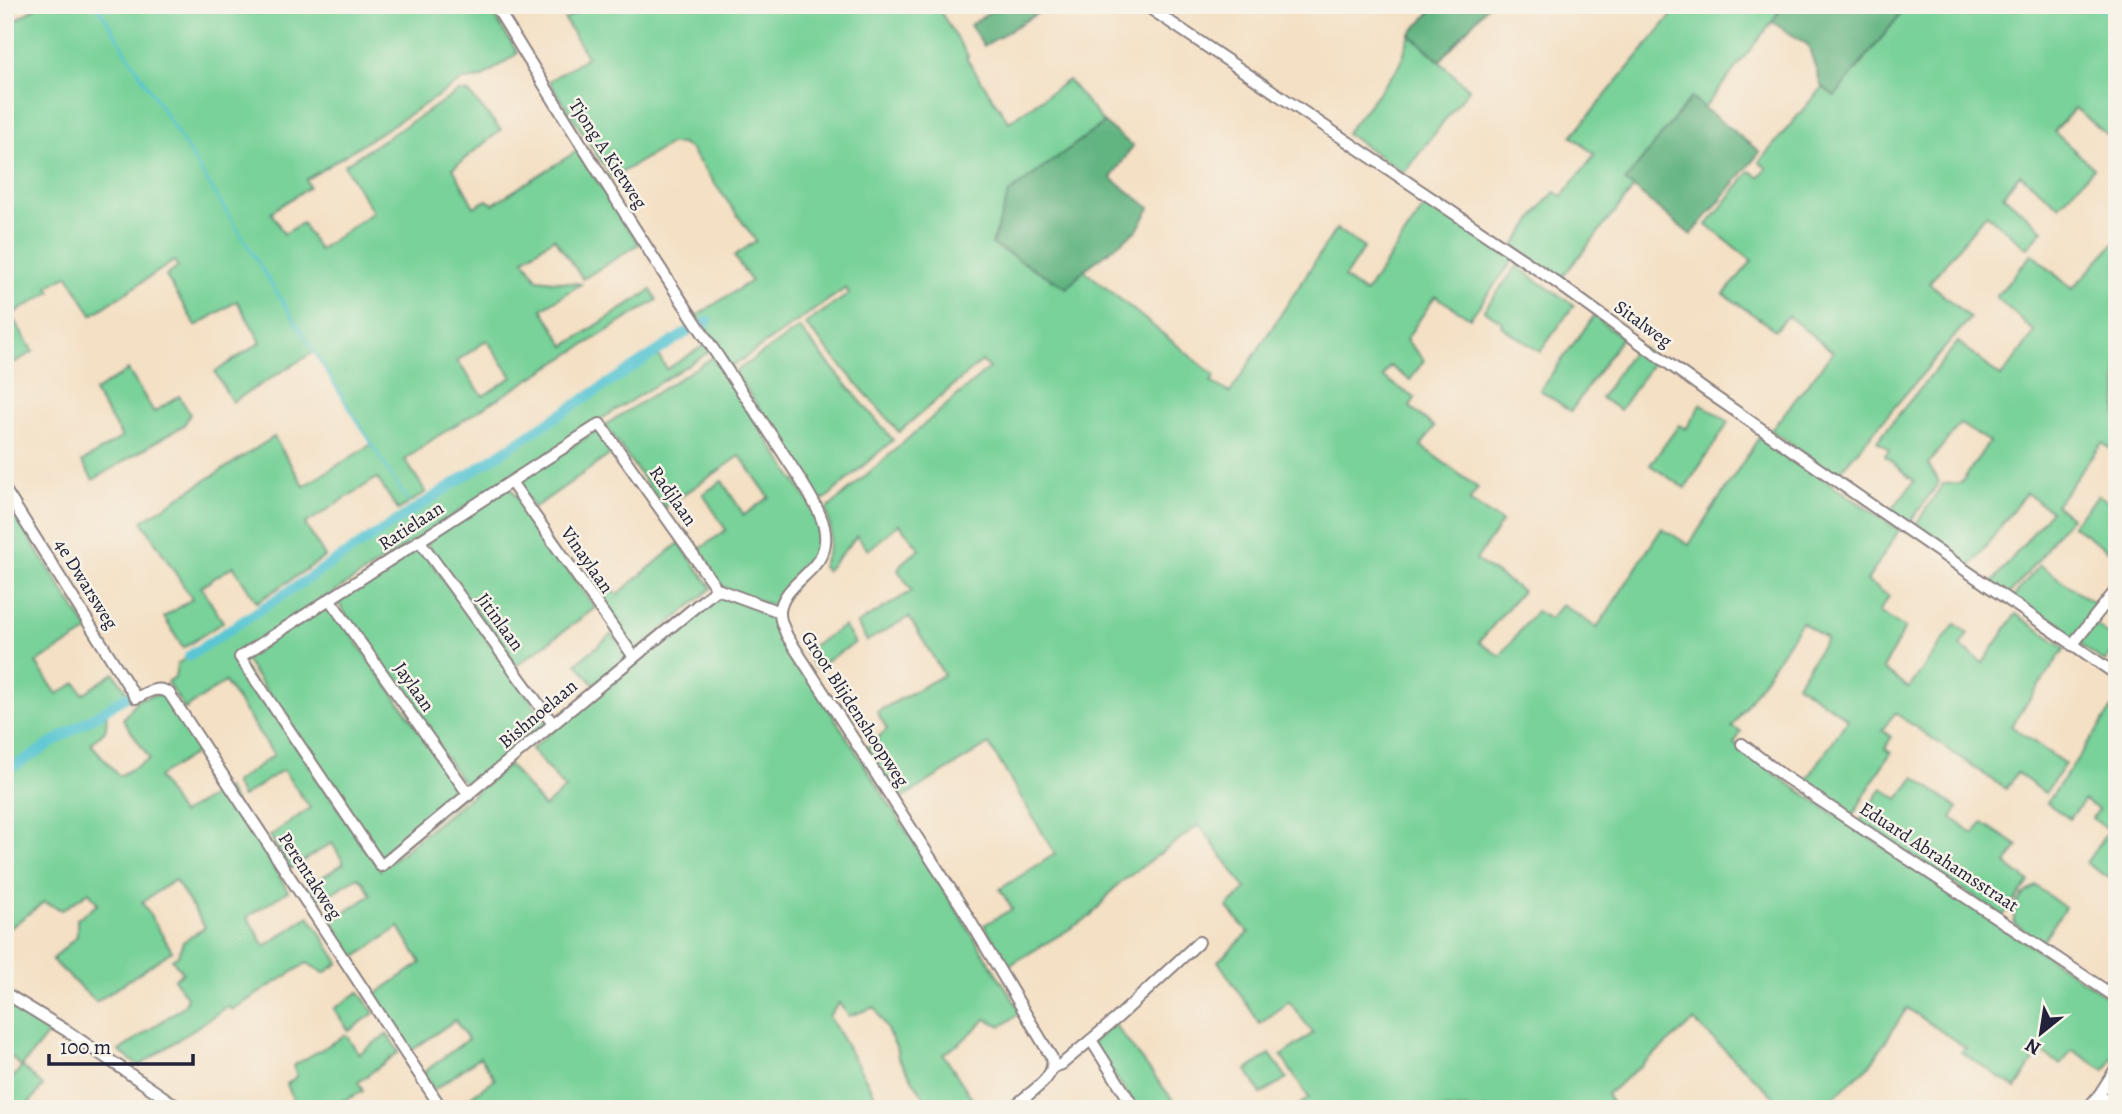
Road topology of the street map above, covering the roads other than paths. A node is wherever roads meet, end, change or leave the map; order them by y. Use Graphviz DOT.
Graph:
graph roads {
  1 [pos="495,5"];
  2 [pos="1146,5"];
  3 [pos="600,424"];
  4 [pos="511,482"];
  5 [pos="5,490"];
  6 [pos="419,540"];
  7 [pos="717,589"];
  8 [pos="2117,589"];
  9 [pos="330,600"];
  10 [pos="780,612"];
  11 [pos="2072,645"];
  12 [pos="634,657"];
  13 [pos="2117,675"];
  14 [pos="136,698"];
  15 [pos="553,724"];
  16 [pos="1742,744"];
  17 [pos="469,794"];
  18 [pos="381,866"];
  19 [pos="1199,942"];
  20 [pos="5,993"];
  21 [pos="2117,998"];
  22 [pos="1091,1040"];
  23 [pos="1054,1067"];
  24 [pos="2117,1067"];
  25 [pos="2099,1095"];
  26 [pos="2117,1107"];
  27 [pos="181,1109"];
  28 [pos="442,1109"];
  29 [pos="1012,1109"];
  30 [pos="1135,1109"];
  31 [pos="2087,1109"];
  1 -- 10 [label="street, Tjong A Kietweg"];
  2 -- 11 [label="street, Sitalweg"];
  3 -- 4 [label="street, Ratielaan"];
  3 -- 7 [label="street, Radjlaan"];
  4 -- 6 [label="street, Ratielaan"];
  4 -- 12 [label="street, Vinaylaan"];
  5 -- 14 [label="street, 4e Dwarsweg"];
  6 -- 9 [label="street, Ratielaan"];
  6 -- 15 [label="street, Jitinlaan"];
  7 -- 10 [label="street"];
  7 -- 12 [label="street, Bishnoelaan"];
  8 -- 11 [label="street"];
  9 -- 17 [label="street, Jaylaan"];
  9 -- 18 [label="street, Ratielaan"];
  10 -- 23 [label="street, Groot Blijdenshoopweg"];
  11 -- 13 [label="street, Sitalweg"];
  12 -- 15 [label="street, Bishnoelaan"];
  14 -- 28 [label="street, Perentakweg"];
  15 -- 17 [label="street, Bishnoelaan"];
  16 -- 21 [label="street, Eduard Abrahamsstraat"];
  17 -- 18 [label="street, Bishnoelaan"];
  19 -- 22 [label="street"];
  20 -- 27 [label="street"];
  22 -- 23 [label="street"];
  22 -- 30 [label="street"];
  23 -- 29 [label="street"];
  24 -- 25 [label="street"];
  25 -- 26 [label="street"];
  25 -- 31 [label="street"];
}
